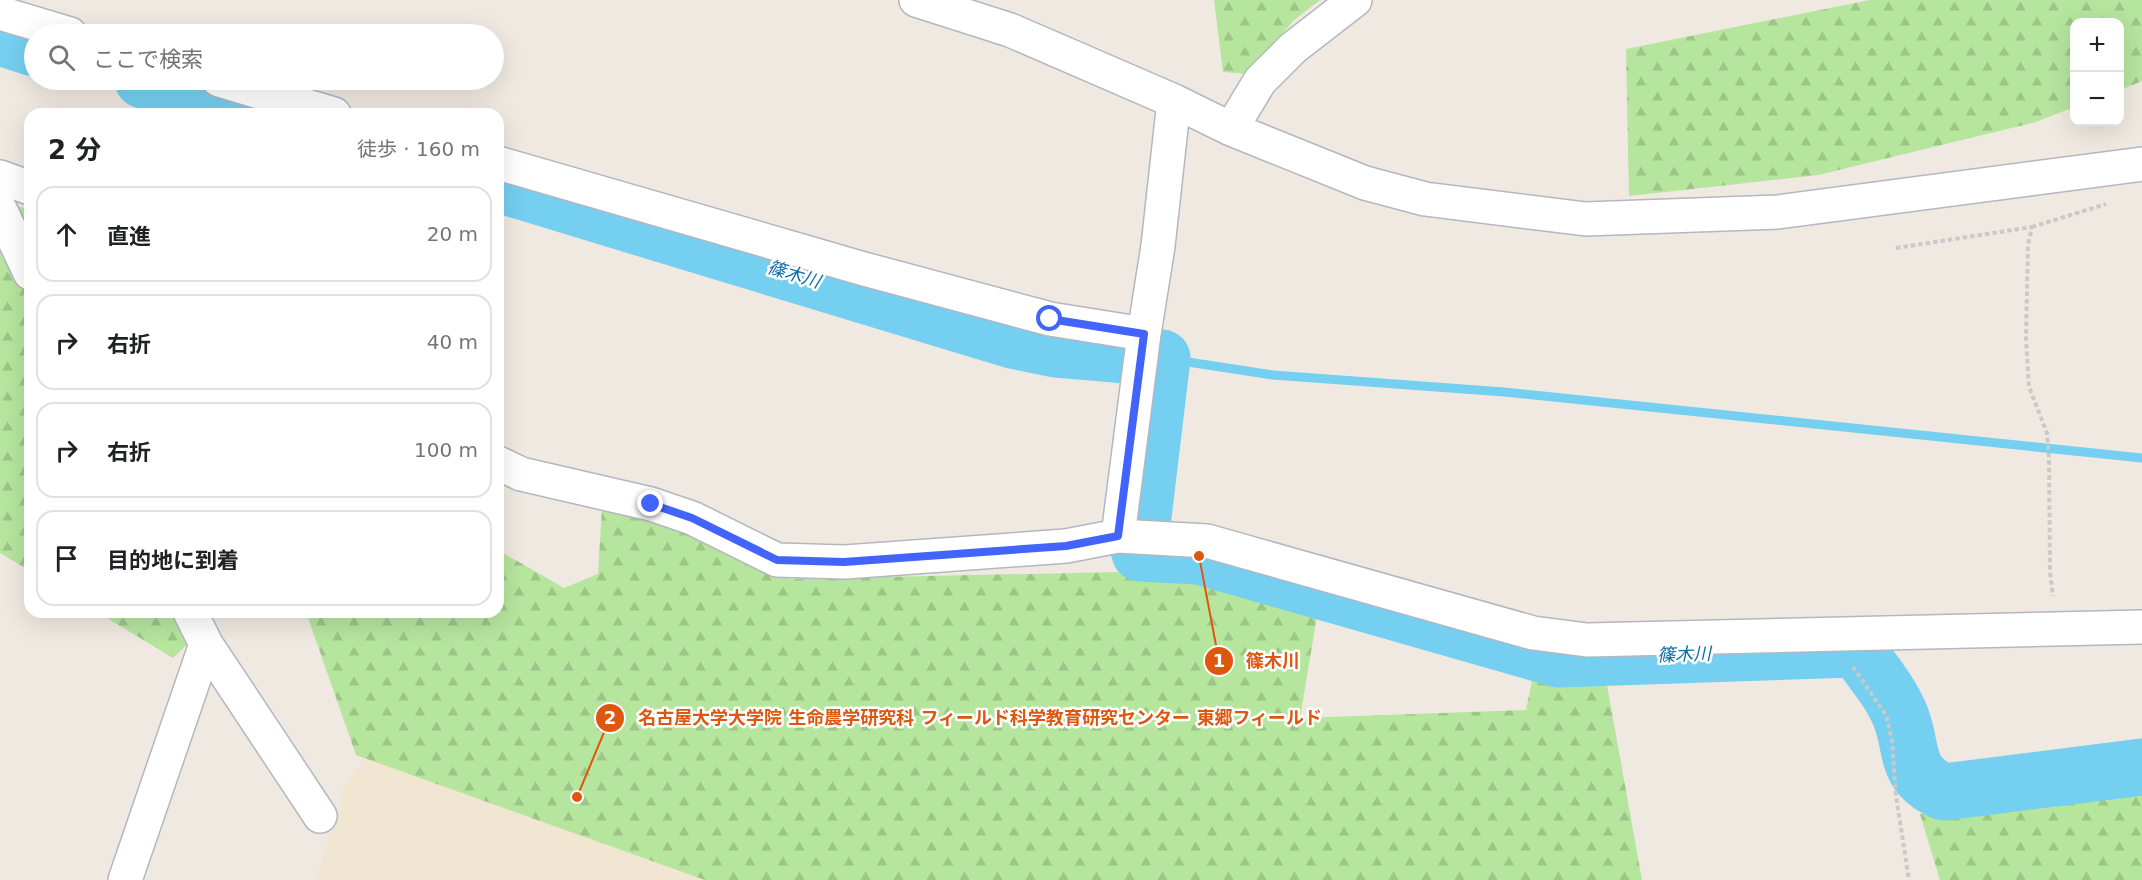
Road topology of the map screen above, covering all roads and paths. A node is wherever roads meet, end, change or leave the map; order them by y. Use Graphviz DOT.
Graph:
graph roads {
  1 [pos="916,0"];
  2 [pos="1355,0"];
  3 [pos="0,13"];
  4 [pos="37,24"];
  5 [pos="253,90"];
  6 [pos="1174,101"];
  7 [pos="314,108"];
  8 [pos="1231,129"];
  9 [pos="2142,164"];
  10 [pos="504,165"];
  11 [pos="0,177"];
  12 [pos="24,186"];
  13 [pos="2107,203"];
  14 [pos="0,209"];
  15 [pos="2032,227"];
  16 [pos="1896,248"];
  17 [pos="24,260"];
  18 [pos="1144,334"];
  19 [pos="504,466"];
  20 [pos="1118,536"];
  21 [pos="193,618"];
  22 [pos="2142,627"];
  23 [pos="2061,629"];
  24 [pos="1838,634"];
  25 [pos="206,644"];
  26 [pos="320,816"];
  27 [pos="125,880"];
  28 [pos="1909,880"];
  1 -- 6 [label="street"];
  2 -- 8 [label="street"];
  3 -- 4 [label="street"];
  5 -- 7 [label="street"];
  6 -- 8 [label="street"];
  6 -- 18 [label="street"];
  8 -- 9 [label="street"];
  10 -- 18 [label="street"];
  11 -- 12 [label="street"];
  13 -- 15 [label="path"];
  14 -- 17 [label="street"];
  15 -- 16 [label="path"];
  15 -- 23 [label="path"];
  18 -- 20 [label="street"];
  19 -- 20 [label="street"];
  20 -- 24 [label="street"];
  21 -- 25 [label="street"];
  22 -- 23 [label="street"];
  23 -- 24 [label="street"];
  24 -- 28 [label="path"];
  25 -- 26 [label="street"];
  25 -- 27 [label="street"];
}
